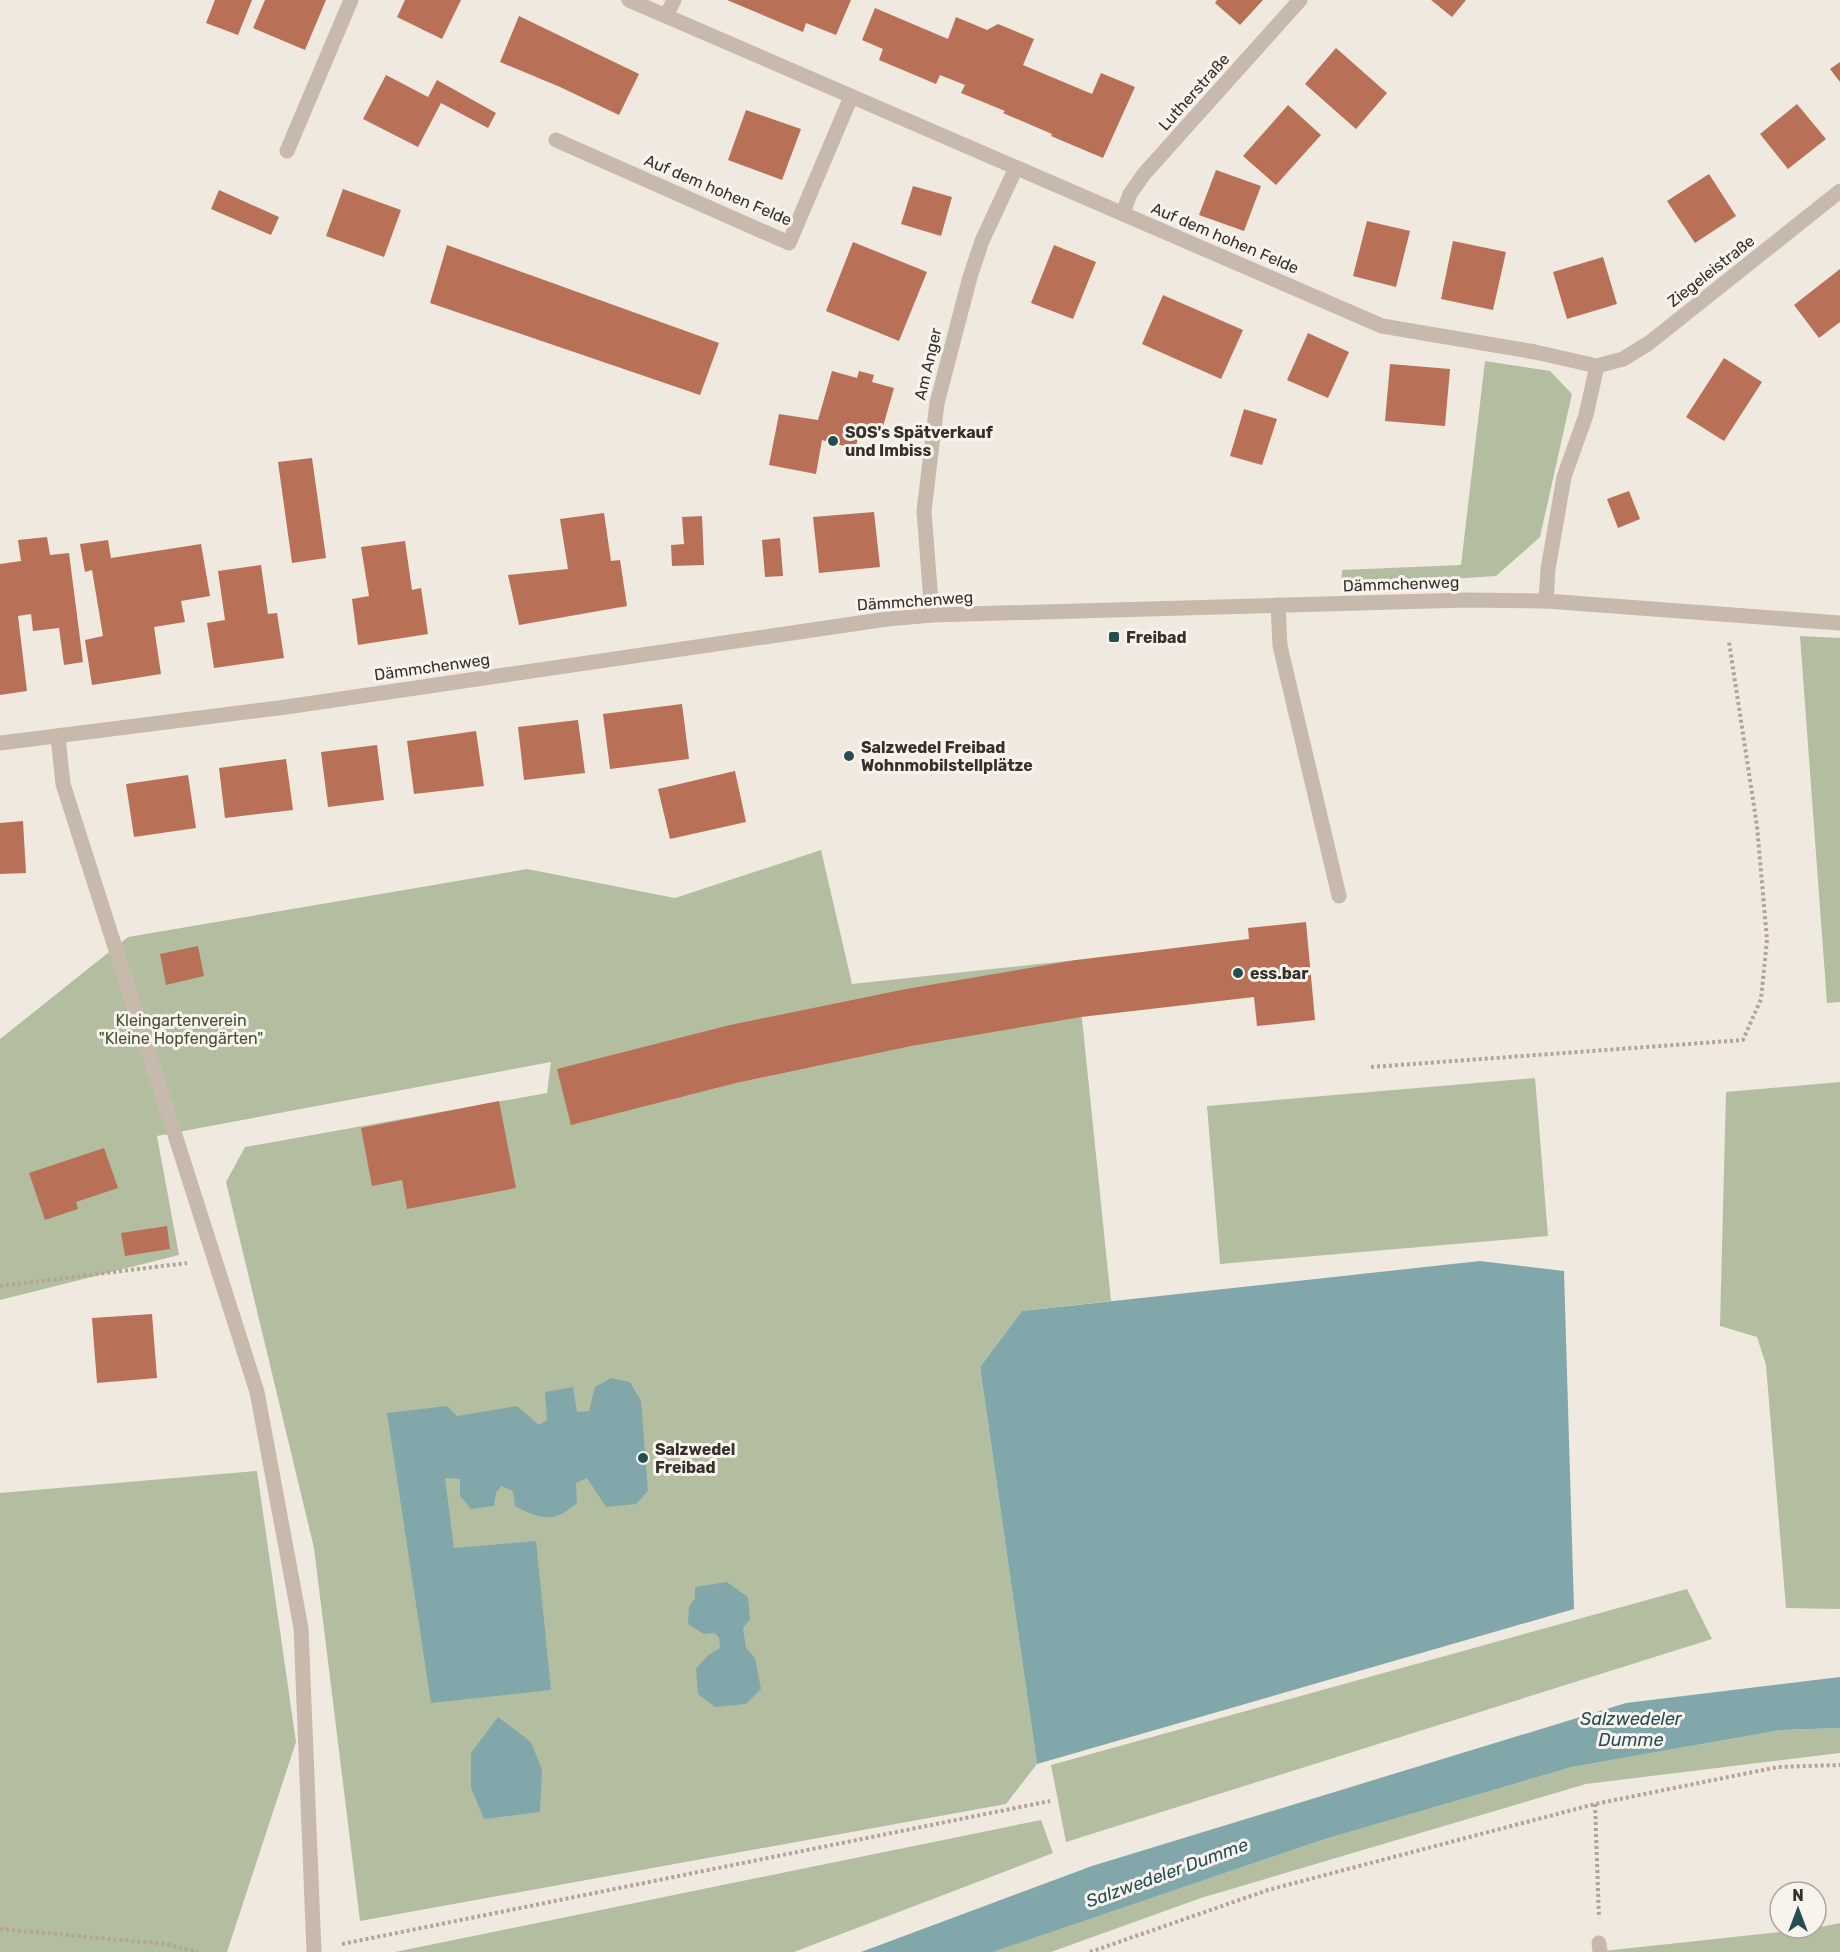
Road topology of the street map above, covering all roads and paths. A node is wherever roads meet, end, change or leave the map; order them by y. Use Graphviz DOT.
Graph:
graph roads {
  1 [pos="351,0"];
  2 [pos="629,0"];
  3 [pos="674,0"];
  4 [pos="1300,0"];
  5 [pos="666,16"];
  6 [pos="851,98"];
  7 [pos="556,140"];
  8 [pos="287,151"];
  9 [pos="1016,168"];
  10 [pos="1840,191"];
  11 [pos="1123,213"];
  12 [pos="1597,366"];
  13 [pos="1546,601"];
  14 [pos="1278,605"];
  15 [pos="1731,614"];
  16 [pos="932,615"];
  17 [pos="1840,622"];
  18 [pos="58,737"];
  19 [pos="0,743"];
  20 [pos="1339,896"];
  21 [pos="1371,1067"];
  22 [pos="214,1259"];
  23 [pos="0,1286"];
  24 [pos="1840,1765"];
  25 [pos="1050,1801"];
  26 [pos="1595,1804"];
  27 [pos="0,1929"];
  28 [pos="1600,1947"];
  29 [pos="314,1951"];
  30 [pos="198,1952"];
  31 [pos="1090,1952"];
  1 -- 8 [label="street"];
  2 -- 5 [label="street, Auf dem hohen Felde"];
  3 -- 5 [label="street"];
  4 -- 11 [label="street, Lutherstraße"];
  5 -- 6 [label="street, Auf dem hohen Felde"];
  6 -- 7 [label="street, Auf dem hohen Felde"];
  6 -- 9 [label="street, Auf dem hohen Felde"];
  9 -- 11 [label="street, Auf dem hohen Felde"];
  9 -- 16 [label="street, Am Anger"];
  10 -- 12 [label="street, Ziegeleistraße"];
  11 -- 12 [label="street, Auf dem hohen Felde"];
  12 -- 13 [label="street"];
  13 -- 14 [label="street, Dämmchenweg"];
  13 -- 15 [label="street, Dämmchenweg"];
  14 -- 16 [label="street, Dämmchenweg"];
  14 -- 20 [label="street"];
  15 -- 17 [label="street, Dämmchenweg"];
  15 -- 21 [label="path"];
  16 -- 18 [label="street, Dämmchenweg"];
  18 -- 19 [label="street, Dämmchenweg"];
  18 -- 22 [label="street"];
  22 -- 23 [label="path"];
  22 -- 29 [label="street"];
  24 -- 26 [label="path"];
  25 -- 29 [label="path"];
  26 -- 28 [label="path"];
  26 -- 31 [label="path"];
  27 -- 30 [label="path"];
}
